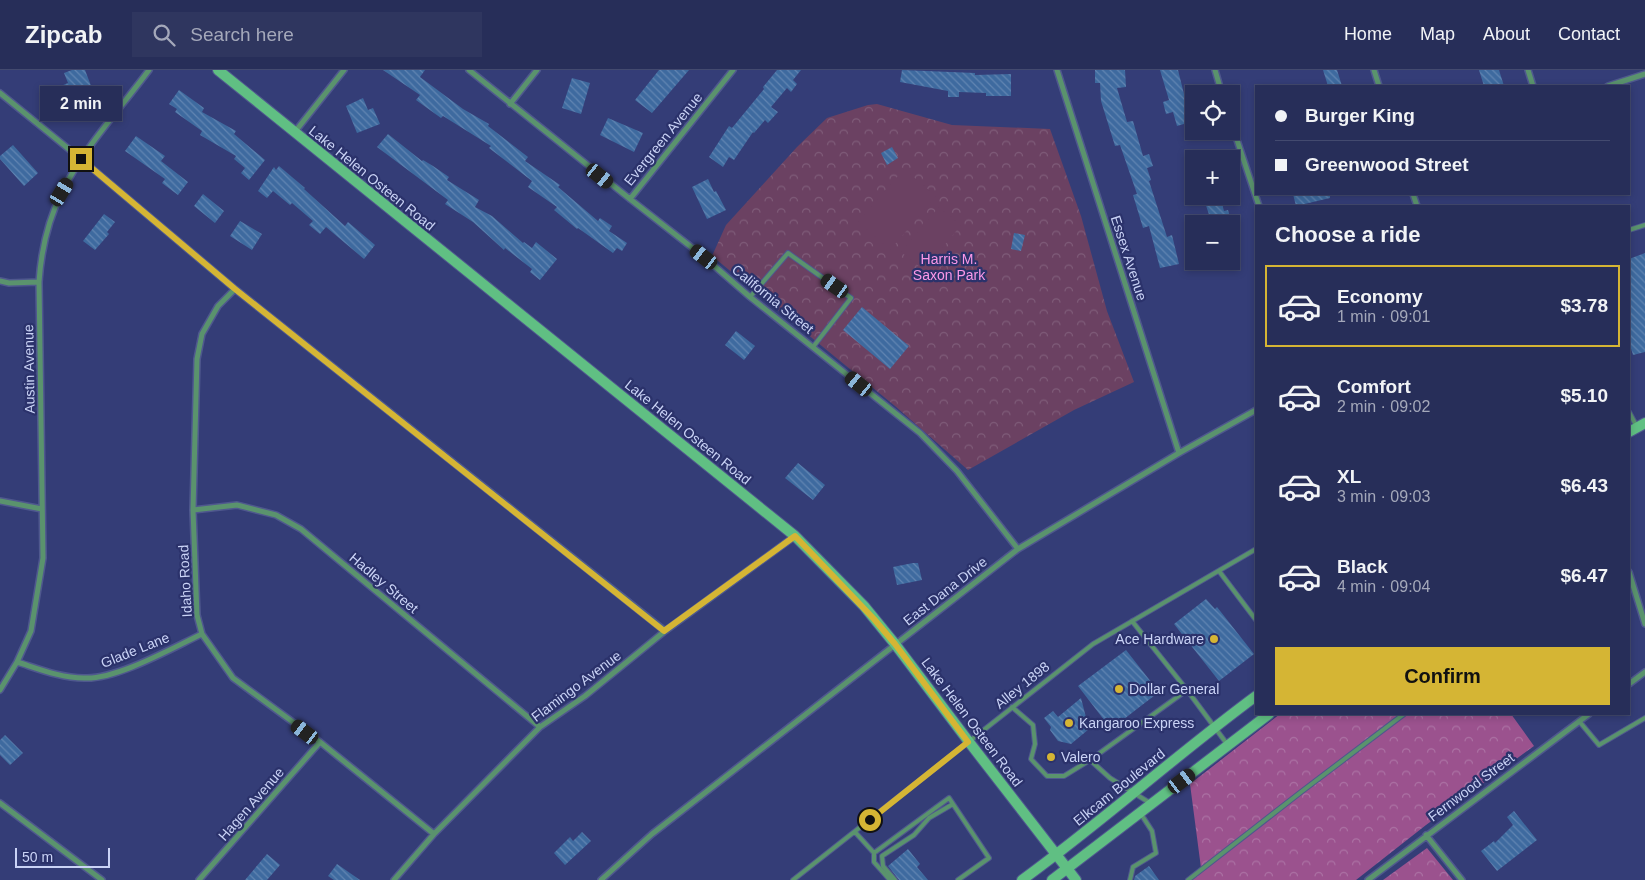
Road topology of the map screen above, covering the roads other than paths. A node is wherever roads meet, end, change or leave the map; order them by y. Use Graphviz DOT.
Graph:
graph roads {
  1 [pos="149,70"];
  2 [pos="218,70"];
  3 [pos="344,70"];
  4 [pos="469,70"];
  5 [pos="537,70"];
  6 [pos="733,70"];
  7 [pos="1057,70"];
  8 [pos="1214,70"];
  9 [pos="1374,70"];
  10 [pos="1528,70"];
  11 [pos="1645,74"];
  12 [pos="1219,85"];
  13 [pos="1379,85"];
  14 [pos="1533,85"];
  15 [pos="1611,85"];
  16 [pos="0,93"];
  17 [pos="510,104"];
  18 [pos="294,133"];
  19 [pos="1237,140"];
  20 [pos="81,159"];
  21 [pos="1255,194"];
  22 [pos="630,200"];
  23 [pos="1645,225"];
  24 [pos="1630,230"];
  25 [pos="0,281"];
  26 [pos="39,282"];
  27 [pos="235,289"];
  28 [pos="750,297"];
  29 [pos="812,346"];
  30 [pos="1255,411"];
  31 [pos="1630,414"];
  32 [pos="1637,427"];
  33 [pos="1179,453"];
  34 [pos="0,501"];
  35 [pos="42,509"];
  36 [pos="193,510"];
  37 [pos="795,536"];
  38 [pos="1018,549"];
  39 [pos="1255,550"];
  40 [pos="1219,571"];
  41 [pos="1630,575"];
  42 [pos="1255,619"];
  43 [pos="1132,622"];
  44 [pos="1645,624"];
  45 [pos="664,631"];
  46 [pos="202,634"];
  47 [pos="895,644"];
  48 [pos="17,662"];
  49 [pos="1645,672"];
  50 [pos="1630,683"];
  51 [pos="0,690"];
  52 [pos="1187,690"];
  53 [pos="1255,697"];
  54 [pos="1012,707"];
  55 [pos="1268,715"];
  56 [pos="1403,715"];
  57 [pos="1588,715"];
  58 [pos="1645,718"];
  59 [pos="1579,721"];
  60 [pos="1215,726"];
  61 [pos="540,727"];
  62 [pos="320,742"];
  63 [pos="968,742"];
  64 [pos="1229,746"];
  65 [pos="1090,760"];
  66 [pos="1134,793"];
  67 [pos="0,803"];
  68 [pos="953,804"];
  69 [pos="1151,805"];
  70 [pos="1140,813"];
  71 [pos="855,832"];
  72 [pos="434,834"];
  73 [pos="1426,835"];
  74 [pos="874,853"];
  75 [pos="1056,854"];
  76 [pos="1067,869"];
  77 [pos="102,880"];
  78 [pos="199,880"];
  79 [pos="394,880"];
  80 [pos="601,880"];
  81 [pos="793,880"];
  82 [pos="890,880"];
  83 [pos="895,880"];
  84 [pos="958,880"];
  85 [pos="1022,880"];
  86 [pos="1052,880"];
  87 [pos="1076,880"];
  88 [pos="1130,880"];
  89 [pos="1188,880"];
  90 [pos="1368,880"];
  91 [pos="1462,880"];
  1 -- 20 [label="street, Austin Avenue"];
  2 -- 18 [label="street, Lake Helen Osteen Road"];
  3 -- 18 [label="street"];
  4 -- 17 [label="street, California Street"];
  5 -- 17 [label="street"];
  6 -- 22 [label="street, Evergreen Avenue"];
  7 -- 33 [label="street, Essex Avenue"];
  8 -- 12 [label="street"];
  9 -- 13 [label="street"];
  10 -- 14 [label="street"];
  11 -- 15 [label="street"];
  16 -- 20 [label="street"];
  17 -- 22 [label="street, California Street"];
  18 -- 37 [label="street, Lake Helen Osteen Road"];
  19 -- 21 [label="street"];
  20 -- 26 [label="street, Austin Avenue"];
  20 -- 27 [label="street"];
  22 -- 28 [label="street, California Street"];
  23 -- 24 [label="lane"];
  25 -- 26 [label="street"];
  26 -- 35 [label="street, Austin Avenue"];
  27 -- 36 [label="street, Idaho Road"];
  27 -- 45 [label="street"];
  28 -- 29 [label="street, California Street"];
  28 -- 29 [label="lane"];
  29 -- 38 [label="street, California Street"];
  30 -- 33 [label="street, East Dana Drive"];
  31 -- 32 [label="lane"];
  33 -- 38 [label="street, East Dana Drive"];
  34 -- 35 [label="street"];
  35 -- 48 [label="street, Austin Avenue"];
  36 -- 46 [label="street, Idaho Road"];
  36 -- 61 [label="street, Hadley Street"];
  37 -- 45 [label="street, Flamingo Avenue"];
  37 -- 47 [label="street, Lake Helen Osteen Road"];
  38 -- 47 [label="street, East Dana Drive"];
  39 -- 40 [label="lane, Alley 1898"];
  40 -- 42 [label="lane"];
  40 -- 43 [label="lane, Alley 1898"];
  41 -- 44 [label="street"];
  43 -- 52 [label="lane"];
  43 -- 54 [label="lane, Alley 1898"];
  45 -- 61 [label="street, Flamingo Avenue"];
  46 -- 48 [label="street, Glade Lane"];
  46 -- 62 [label="street, Idaho Road"];
  47 -- 63 [label="street, Lake Helen Osteen Road"];
  47 -- 80 [label="street, East Dana Drive"];
  48 -- 51 [label="street, Austin Avenue"];
  49 -- 50 [label="street"];
  52 -- 60 [label="lane"];
  52 -- 65 [label="lane"];
  53 -- 60 [label="street, Elkcam Boulevard"];
  54 -- 63 [label="lane, Alley 1898"];
  54 -- 65 [label="lane"];
  55 -- 64 [label="street"];
  56 -- 89 [label="lane"];
  57 -- 59 [label="street, Fernwood Street"];
  58 -- 59 [label="lane"];
  59 -- 73 [label="street, Fernwood Street"];
  60 -- 64 [label="lane"];
  60 -- 66 [label="street, Elkcam Boulevard"];
  61 -- 72 [label="street, Flamingo Avenue"];
  62 -- 72 [label="street, Idaho Road"];
  62 -- 78 [label="street, Hagen Avenue"];
  63 -- 71 [label="lane, Alley 1898"];
  63 -- 75 [label="street, Lake Helen Osteen Road"];
  64 -- 69 [label="street"];
  65 -- 66 [label="lane"];
  66 -- 69 [label="lane"];
  66 -- 75 [label="street, Elkcam Boulevard"];
  67 -- 77 [label="street"];
  68 -- 74 [label="lane"];
  68 -- 83 [label="lane"];
  68 -- 84 [label="lane"];
  69 -- 70 [label="street"];
  70 -- 76 [label="street"];
  70 -- 88 [label="lane"];
  71 -- 74 [label="lane"];
  71 -- 81 [label="lane, Alley 1898"];
  72 -- 79 [label="street, Flamingo Avenue"];
  73 -- 90 [label="street, Fernwood Street"];
  73 -- 91 [label="street"];
  74 -- 82 [label="lane"];
  75 -- 76 [label="street, Lake Helen Osteen Road"];
  75 -- 85 [label="street, Elkcam Boulevard"];
  76 -- 86 [label="street"];
  76 -- 87 [label="street, Lake Helen Osteen Road"];
}
